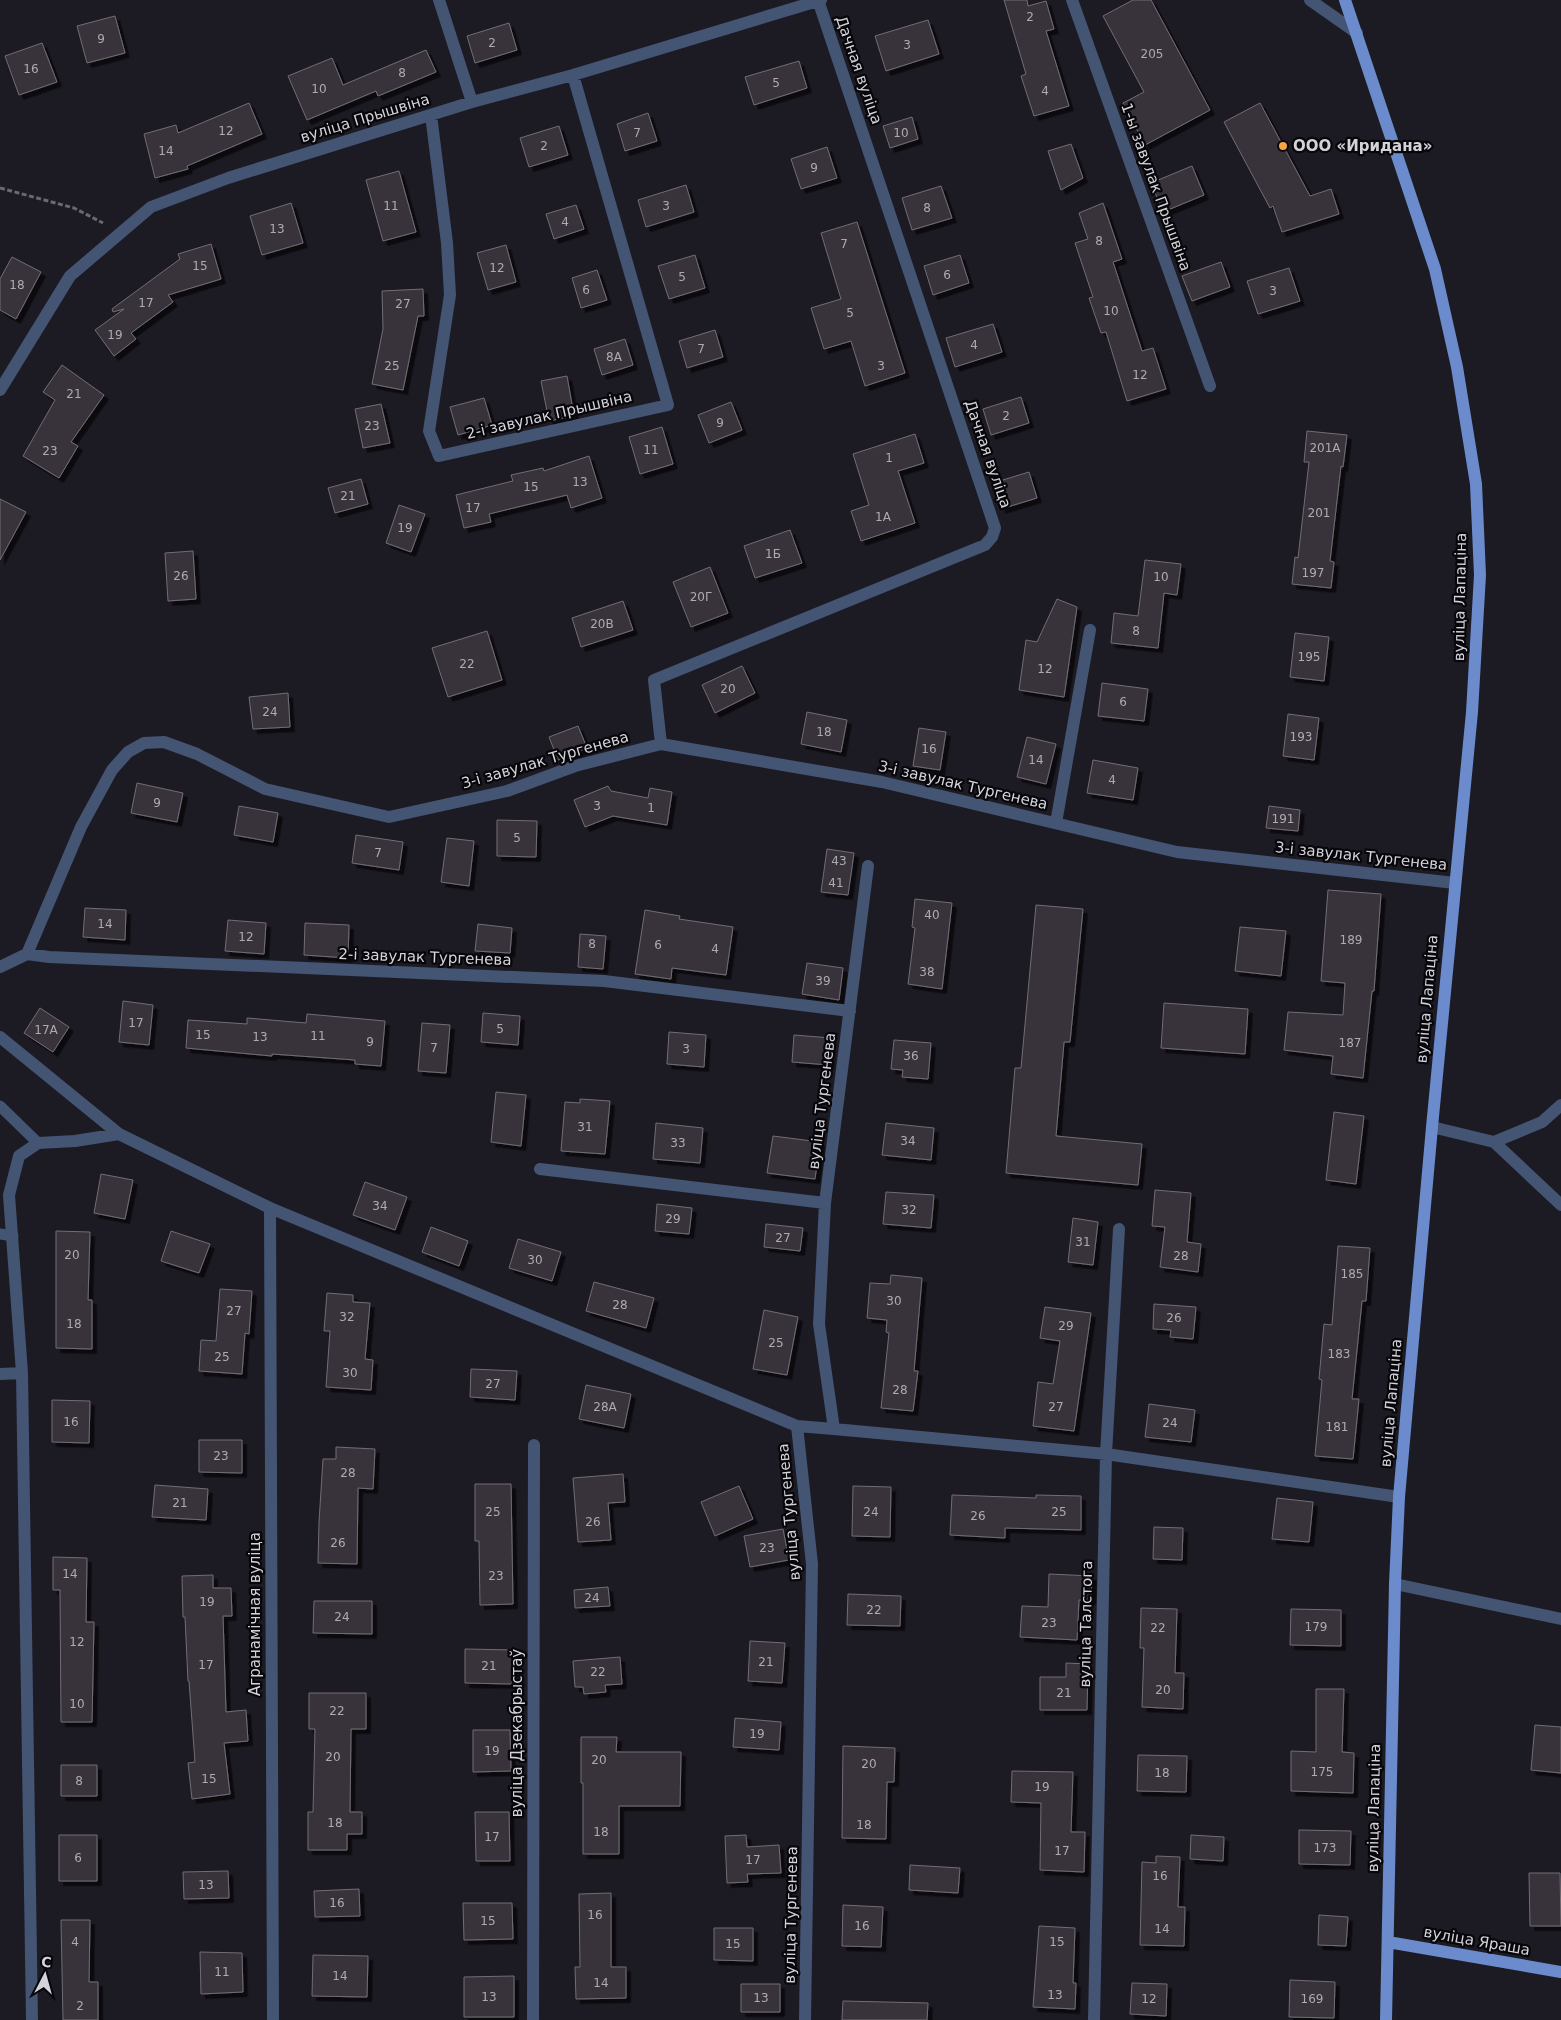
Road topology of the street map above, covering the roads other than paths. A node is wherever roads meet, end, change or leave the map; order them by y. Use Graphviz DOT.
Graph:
graph roads {
  1 [pos="439,0"];
  2 [pos="819,0"];
  3 [pos="1072,0"];
  4 [pos="1310,0"];
  5 [pos="1345,0"];
  6 [pos="1357,33"];
  7 [pos="573,75"];
  8 [pos="472,102"];
  9 [pos="430,115"];
  10 [pos="1210,386"];
  11 [pos="0,390"];
  12 [pos="1090,630"];
  13 [pos="661,744"];
  14 [pos="1056,823"];
  15 [pos="868,866"];
  16 [pos="1455,883"];
  17 [pos="27,954"];
  18 [pos="0,967"];
  19 [pos="850,1011"];
  20 [pos="0,1037"];
  21 [pos="1561,1105"];
  22 [pos="0,1106"];
  23 [pos="1432,1127"];
  24 [pos="119,1134"];
  25 [pos="1494,1142"];
  26 [pos="38,1143"];
  27 [pos="540,1169"];
  28 [pos="825,1202"];
  29 [pos="1561,1205"];
  30 [pos="270,1208"];
  31 [pos="1119,1229"];
  32 [pos="6,1235"];
  33 [pos="22,1372"];
  34 [pos="0,1374"];
  35 [pos="797,1426"];
  36 [pos="834,1429"];
  37 [pos="534,1445"];
  38 [pos="1106,1454"];
  39 [pos="1399,1497"];
  40 [pos="1395,1584"];
  41 [pos="1561,1619"];
  42 [pos="1388,1942"];
  43 [pos="1561,1972"];
  44 [pos="32,2020"];
  45 [pos="273,2020"];
  46 [pos="533,2020"];
  47 [pos="805,2020"];
  48 [pos="1094,2020"];
  49 [pos="1386,2020"];
  1 -- 8 [label="street"];
  2 -- 7 [label="street, вуліца Прышвіна"];
  2 -- 13 [label="street, Дачная вуліца"];
  3 -- 10 [label="street, 1-ы завулак Прышвіна"];
  4 -- 6 [label="street"];
  5 -- 6 [label="main road, вуліца Лапаціна"];
  6 -- 16 [label="main road, вуліца Лапаціна"];
  7 -- 8 [label="street, вуліца Прышвіна"];
  7 -- 9 [label="street, 2-і завулак Прышвіна"];
  8 -- 9 [label="street, вуліца Прышвіна"];
  9 -- 11 [label="street, вуліца Прышвіна"];
  12 -- 14 [label="street, 3-і завулак Тургенева"];
  13 -- 14 [label="street, 3-і завулак Тургенева"];
  13 -- 17 [label="street, 3-і завулак Тургенева"];
  14 -- 16 [label="street, 3-і завулак Тургенева"];
  15 -- 19 [label="street, вуліца Тургенева"];
  16 -- 23 [label="main road, вуліца Лапаціна"];
  17 -- 18 [label="street"];
  17 -- 19 [label="street, 2-і завулак Тургенева"];
  19 -- 28 [label="street, вуліца Тургенева"];
  20 -- 24 [label="street"];
  21 -- 25 [label="street"];
  22 -- 26 [label="lane"];
  23 -- 25 [label="street"];
  23 -- 39 [label="main road, вуліца Лапаціна"];
  24 -- 26 [label="street"];
  24 -- 30 [label="street"];
  25 -- 29 [label="street"];
  26 -- 32 [label="street"];
  27 -- 28 [label="street"];
  28 -- 36 [label="street, вуліца Тургенева"];
  30 -- 35 [label="street"];
  30 -- 45 [label="street, Агранамічная вуліца"];
  31 -- 38 [label="street, вуліца Талстога"];
  32 -- 33 [label="street"];
  33 -- 34 [label="street"];
  33 -- 44 [label="street"];
  35 -- 36 [label="street, вуліца Тургенева"];
  35 -- 47 [label="street, вуліца Тургенева"];
  36 -- 38 [label="street"];
  37 -- 46 [label="street, вуліца Дзекабрыстаў"];
  38 -- 39 [label="street"];
  38 -- 48 [label="street, вуліца Талстога"];
  39 -- 40 [label="main road, вуліца Лапаціна"];
  40 -- 41 [label="street"];
  40 -- 42 [label="main road, вуліца Лапаціна"];
  42 -- 43 [label="main road, вуліца Яраша"];
  42 -- 49 [label="main road, вуліца Лапаціна"];
}
